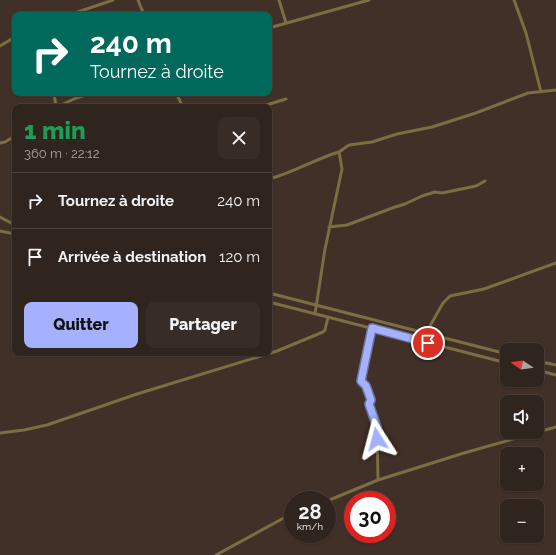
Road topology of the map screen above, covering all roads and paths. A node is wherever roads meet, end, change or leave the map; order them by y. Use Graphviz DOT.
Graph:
graph roads {
  1 [pos="113,0"];
  2 [pos="138,0"];
  3 [pos="279,0"];
  4 [pos="369,0"];
  5 [pos="514,0"];
  6 [pos="78,12"];
  7 [pos="143,12"];
  8 [pos="286,23"];
  9 [pos="272,27"];
  10 [pos="12,39"];
  11 [pos="0,46"];
  12 [pos="556,90"];
  13 [pos="541,92"];
  14 [pos="83,96"];
  15 [pos="286,99"];
  16 [pos="63,104"];
  17 [pos="270,104"];
  18 [pos="12,138"];
  19 [pos="0,142"];
  20 [pos="339,152"];
  21 [pos="272,178"];
  22 [pos="485,181"];
  23 [pos="0,217"];
  24 [pos="12,224"];
  25 [pos="329,227"];
  26 [pos="0,231"];
  27 [pos="12,233"];
  28 [pos="556,263"];
  29 [pos="272,294"];
  30 [pos="272,303"];
  31 [pos="317,305"];
  32 [pos="315,314"];
  33 [pos="328,317"];
  34 [pos="372,328"];
  35 [pos="426,333"];
  36 [pos="500,352"];
  37 [pos="272,354"];
  38 [pos="264,356"];
  39 [pos="500,361"];
  40 [pos="544,362"];
  41 [pos="556,365"];
  42 [pos="544,372"];
  43 [pos="556,375"];
  44 [pos="556,427"];
  45 [pos="0,433"];
  46 [pos="378,480"];
  47 [pos="336,496"];
  48 [pos="284,518"];
  49 [pos="216,555"];
  1 -- 6 [label="street"];
  2 -- 7 [label="street"];
  3 -- 8 [label="street"];
  4 -- 8 [label="street"];
  5 -- 13 [label="street"];
  8 -- 9 [label="street"];
  10 -- 11 [label="street"];
  12 -- 13 [label="street"];
  13 -- 20 [label="street"];
  14 -- 16 [label="street"];
  15 -- 17 [label="street"];
  18 -- 19 [label="street"];
  20 -- 21 [label="street"];
  20 -- 25 [label="street"];
  22 -- 25 [label="street"];
  23 -- 24 [label="street"];
  25 -- 31 [label="street"];
  26 -- 27 [label="street"];
  28 -- 35 [label="street"];
  29 -- 31 [label="street"];
  30 -- 32 [label="street"];
  31 -- 32 [label="street"];
  31 -- 35 [label="street"];
  32 -- 33 [label="street"];
  33 -- 34 [label="street"];
  33 -- 37 [label="street"];
  34 -- 39 [label="street"];
  34 -- 46 [label="street"];
  35 -- 36 [label="street"];
  38 -- 45 [label="street"];
  40 -- 41 [label="street"];
  42 -- 43 [label="street"];
  44 -- 46 [label="street"];
  46 -- 47 [label="street"];
  48 -- 49 [label="street"];
}
